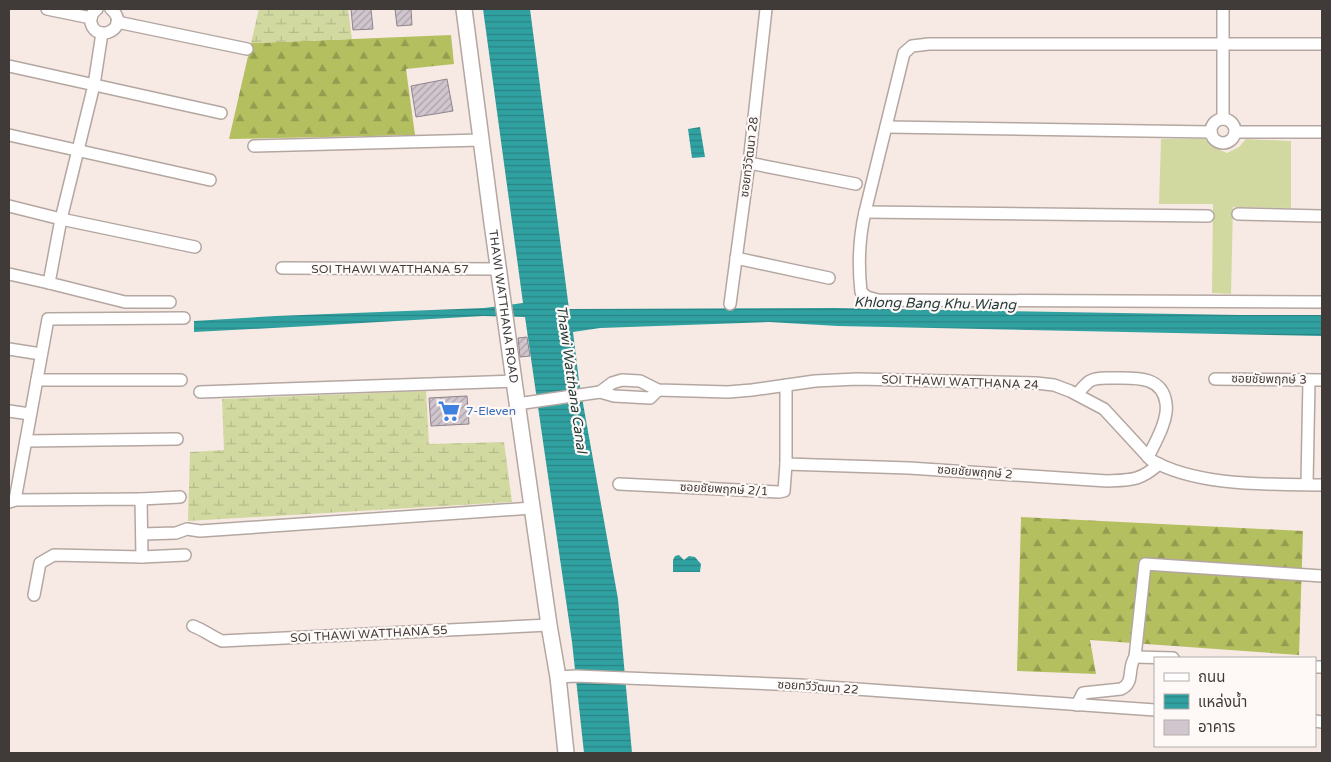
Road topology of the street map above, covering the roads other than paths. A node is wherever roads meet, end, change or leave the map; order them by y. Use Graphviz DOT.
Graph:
graph roads {
  1 [pos="48,9"];
  2 [pos="111,9"];
  3 [pos="464,9"];
  4 [pos="766,9"];
  5 [pos="1223,9"];
  6 [pos="94,13"];
  7 [pos="118,22"];
  8 [pos="102,33"];
  9 [pos="1223,44"];
  10 [pos="1322,44"];
  11 [pos="247,49"];
  12 [pos="9,66"];
  13 [pos="94,85"];
  14 [pos="221,112"];
  15 [pos="1223,119"];
  16 [pos="886,127"];
  17 [pos="1211,132"];
  18 [pos="1235,132"];
  19 [pos="1322,132"];
  20 [pos="9,135"];
  21 [pos="482,140"];
  22 [pos="254,146"];
  23 [pos="78,150"];
  24 [pos="749,163"];
  25 [pos="210,180"];
  26 [pos="856,184"];
  27 [pos="9,206"];
  28 [pos="865,212"];
  29 [pos="1238,214"];
  30 [pos="1208,216"];
  31 [pos="1322,216"];
  32 [pos="61,219"];
  33 [pos="196,247"];
  34 [pos="736,258"];
  35 [pos="282,268"];
  36 [pos="498,269"];
  37 [pos="9,274"];
  38 [pos="829,278"];
  39 [pos="49,283"];
  40 [pos="170,302"];
  41 [pos="1322,302"];
  42 [pos="730,304"];
  43 [pos="184,318"];
  44 [pos="9,349"];
  45 [pos="41,354"];
  46 [pos="1215,378"];
  47 [pos="37,380"];
  48 [pos="181,380"];
  49 [pos="1309,380"];
  50 [pos="1322,380"];
  51 [pos="514,381"];
  52 [pos="786,385"];
  53 [pos="658,390"];
  54 [pos="200,392"];
  55 [pos="600,392"];
  56 [pos="1077,394"];
  57 [pos="517,404"];
  58 [pos="9,411"];
  59 [pos="30,414"];
  60 [pos="177,439"];
  61 [pos="26,441"];
  62 [pos="1148,457"];
  63 [pos="786,464"];
  64 [pos="1159,464"];
  65 [pos="14,471"];
  66 [pos="619,484"];
  67 [pos="1307,484"];
  68 [pos="1322,485"];
  69 [pos="180,497"];
  70 [pos="141,499"];
  71 [pos="12,501"];
  72 [pos="532,508"];
  73 [pos="142,534"];
  74 [pos="185,555"];
  75 [pos="142,557"];
  76 [pos="1322,576"];
  77 [pos="34,595"];
  78 [pos="549,625"];
  79 [pos="193,626"];
  80 [pos="1134,657"];
  81 [pos="1154,658"];
  82 [pos="558,677"];
  83 [pos="1077,705"];
  84 [pos="1154,710"];
  85 [pos="566,753"];
  1 -- 6 [label="street"];
  2 -- 7 [label="street"];
  3 -- 21 [label="main road, THAWI WATTHANA ROAD"];
  4 -- 24 [label="street, ซอยทวีวัฒนา 28"];
  5 -- 9 [label="street"];
  6 -- 8 [label="street"];
  7 -- 8 [label="street"];
  7 -- 11 [label="street"];
  8 -- 13 [label="street"];
  9 -- 10 [label="street"];
  9 -- 15 [label="street"];
  9 -- 16 [label="street"];
  12 -- 13 [label="street"];
  13 -- 14 [label="street"];
  13 -- 23 [label="street"];
  15 -- 17 [label="street"];
  15 -- 18 [label="street"];
  16 -- 17 [label="street"];
  16 -- 28 [label="street"];
  17 -- 18 [label="street"];
  18 -- 19 [label="street"];
  20 -- 23 [label="street"];
  21 -- 22 [label="street"];
  21 -- 36 [label="main road, THAWI WATTHANA ROAD"];
  23 -- 25 [label="street"];
  23 -- 32 [label="street"];
  24 -- 26 [label="street"];
  24 -- 34 [label="street, ซอยทวีวัฒนา 28"];
  27 -- 32 [label="street"];
  28 -- 30 [label="street"];
  28 -- 41 [label="street"];
  29 -- 31 [label="street"];
  32 -- 33 [label="street"];
  32 -- 39 [label="street"];
  34 -- 38 [label="street"];
  34 -- 42 [label="street, ซอยทวีวัฒนา 28"];
  35 -- 36 [label="street, SOI THAWI WATTHANA 57"];
  36 -- 51 [label="main road, THAWI WATTHANA ROAD"];
  37 -- 39 [label="street"];
  39 -- 40 [label="street"];
  43 -- 45 [label="street"];
  44 -- 45 [label="street"];
  45 -- 47 [label="street"];
  46 -- 49 [label="street, ซอยชัยพฤกษ์ 3"];
  47 -- 48 [label="street"];
  47 -- 59 [label="street"];
  49 -- 50 [label="street, ซอยชัยพฤกษ์ 3"];
  49 -- 67 [label="street"];
  51 -- 54 [label="street"];
  51 -- 57 [label="main road, THAWI WATTHANA ROAD"];
  52 -- 53 [label="street, SOI THAWI WATTHANA 24"];
  52 -- 56 [label="street, SOI THAWI WATTHANA 24"];
  52 -- 63 [label="street, ซอยชัยพฤกษ์ 2/1"];
  53 -- 55 [label="street, SOI THAWI WATTHANA 24"];
  53 -- 55 [label="street, SOI THAWI WATTHANA 24"];
  55 -- 57 [label="street, SOI THAWI WATTHANA 24"];
  56 -- 62 [label="street, SOI THAWI WATTHANA 24"];
  56 -- 62 [label="street"];
  57 -- 72 [label="main road, THAWI WATTHANA ROAD"];
  58 -- 59 [label="street"];
  59 -- 61 [label="street"];
  60 -- 61 [label="street"];
  61 -- 65 [label="street"];
  62 -- 64 [label="street, SOI THAWI WATTHANA 24"];
  63 -- 64 [label="street, ซอยชัยพฤกษ์ 2"];
  63 -- 66 [label="street, ซอยชัยพฤกษ์ 2/1"];
  64 -- 67 [label="street, SOI THAWI WATTHANA 24"];
  65 -- 71 [label="street"];
  67 -- 68 [label="street, SOI THAWI WATTHANA 24"];
  69 -- 70 [label="street"];
  70 -- 71 [label="street"];
  70 -- 73 [label="street"];
  72 -- 73 [label="street"];
  72 -- 78 [label="main road, THAWI WATTHANA ROAD"];
  73 -- 75 [label="street"];
  74 -- 75 [label="street"];
  75 -- 77 [label="street"];
  76 -- 80 [label="street"];
  78 -- 79 [label="street, SOI THAWI WATTHANA 55"];
  78 -- 82 [label="main road, THAWI WATTHANA ROAD"];
  80 -- 81 [label="street"];
  80 -- 83 [label="street"];
  82 -- 83 [label="street, ซอยทวีวัฒนา 22"];
  82 -- 85 [label="main road, THAWI WATTHANA ROAD"];
  83 -- 84 [label="street, ซอยทวีวัฒนา 22"];
}
